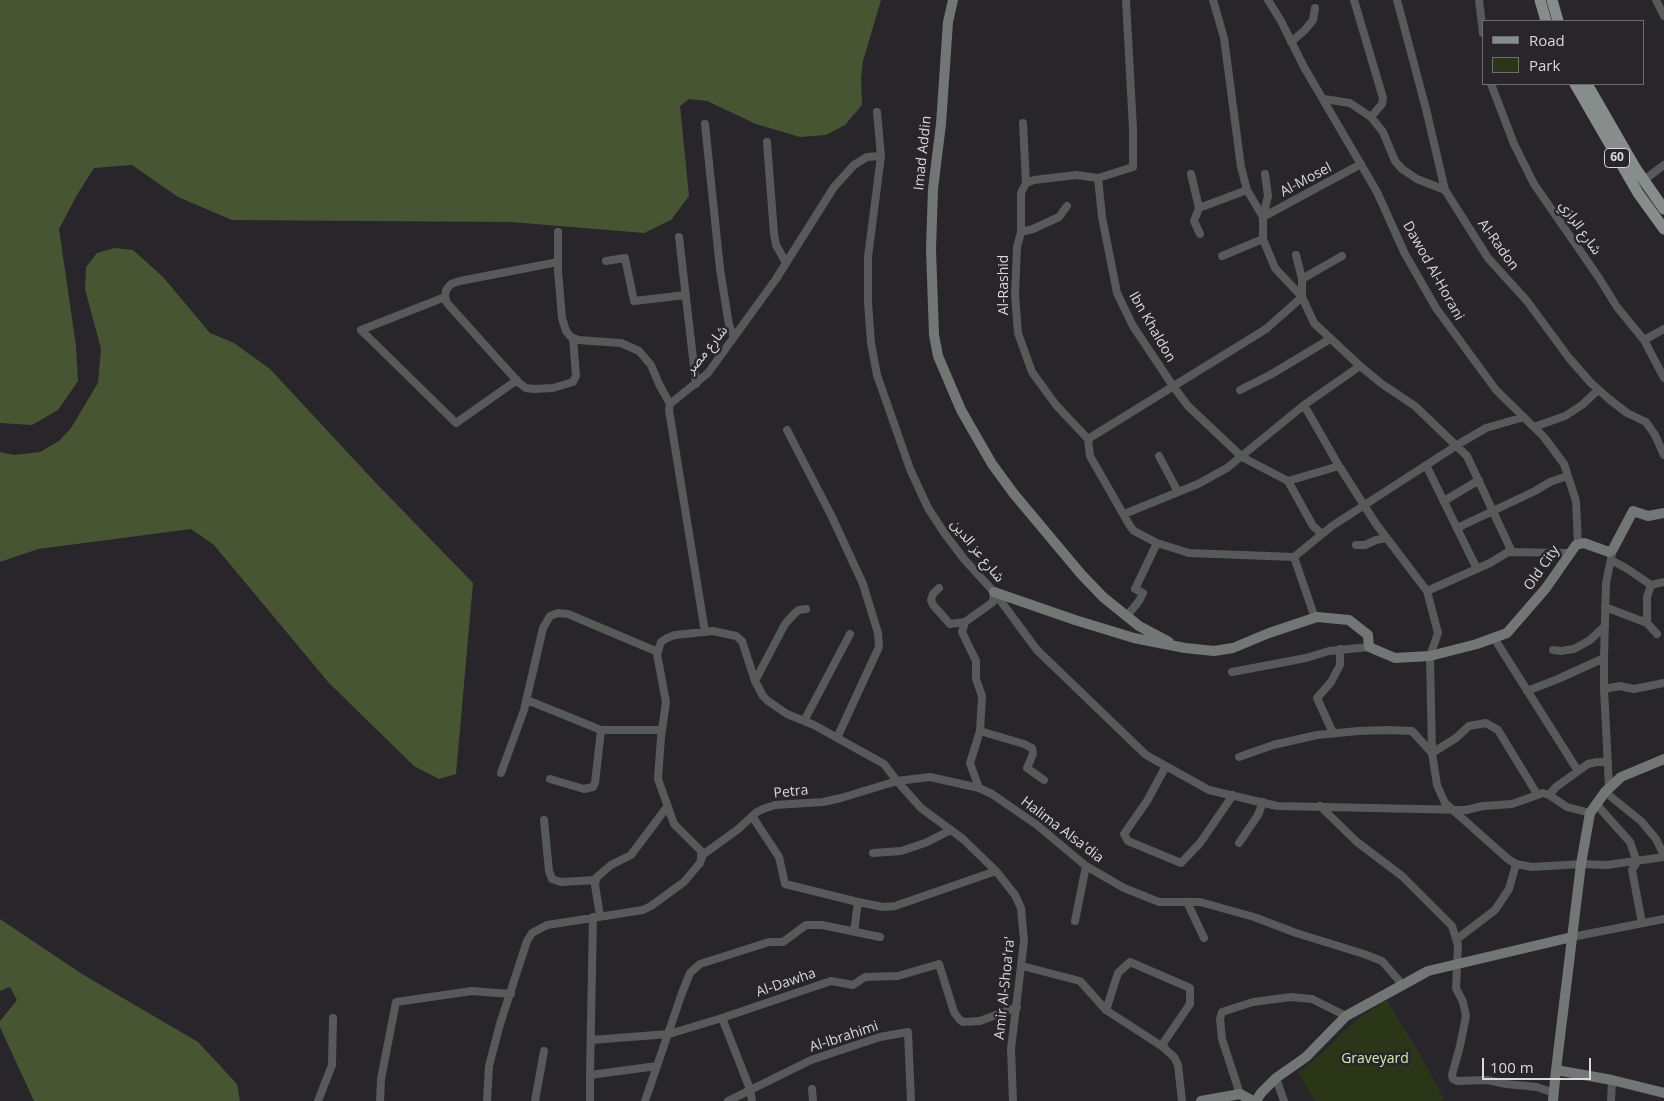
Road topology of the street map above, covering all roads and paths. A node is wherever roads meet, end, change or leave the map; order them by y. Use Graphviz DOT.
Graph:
graph roads {
  1 [pos="953,0"];
  2 [pos="1126,0"];
  3 [pos="1213,0"];
  4 [pos="1268,0"];
  5 [pos="1354,0"];
  6 [pos="1397,0"];
  7 [pos="1479,0"];
  8 [pos="1540,0"];
  9 [pos="1552,0"];
  10 [pos="1656,0"];
  11 [pos="1314,8"];
  12 [pos="1664,16"];
  13 [pos="1546,20"];
  14 [pos="1558,20"];
  15 [pos="1482,25"];
  16 [pos="1291,42"];
  17 [pos="1491,85"];
  18 [pos="1576,85"];
  19 [pos="1587,85"];
  20 [pos="1324,99"];
  21 [pos="877,112"];
  22 [pos="1371,117"];
  23 [pos="1023,123"];
  24 [pos="705,124"];
  25 [pos="767,142"];
  26 [pos="881,156"];
  27 [pos="1361,164"];
  28 [pos="1664,165"];
  29 [pos="1191,174"];
  30 [pos="1265,174"];
  31 [pos="1098,178"];
  32 [pos="1644,180"];
  33 [pos="1026,183"];
  34 [pos="1248,190"];
  35 [pos="1445,190"];
  36 [pos="1067,206"];
  37 [pos="1198,208"];
  38 [pos="1664,209"];
  39 [pos="1263,216"];
  40 [pos="1664,229"];
  41 [pos="558,232"];
  42 [pos="1021,232"];
  43 [pos="1200,234"];
  44 [pos="680,237"];
  45 [pos="1263,239"];
  46 [pos="1296,255"];
  47 [pos="1222,256"];
  48 [pos="1342,256"];
  49 [pos="606,261"];
  50 [pos="558,262"];
  51 [pos="786,263"];
  52 [pos="1302,279"];
  53 [pos="686,295"];
  54 [pos="445,297"];
  55 [pos="1302,297"];
  56 [pos="1664,329"];
  57 [pos="734,337"];
  58 [pos="574,338"];
  59 [pos="1330,338"];
  60 [pos="1644,340"];
  61 [pos="1360,366"];
  62 [pos="1664,378"];
  63 [pos="517,380"];
  64 [pos="696,384"];
  65 [pos="1173,386"];
  66 [pos="1240,390"];
  67 [pos="1598,390"];
  68 [pos="670,404"];
  69 [pos="1304,405"];
  70 [pos="1524,417"];
  71 [pos="1534,427"];
  72 [pos="787,430"];
  73 [pos="1088,439"];
  74 [pos="1456,446"];
  75 [pos="1664,455"];
  76 [pos="1159,456"];
  77 [pos="1240,456"];
  78 [pos="1426,465"];
  79 [pos="1340,466"];
  80 [pos="1567,476"];
  81 [pos="1479,480"];
  82 [pos="1288,481"];
  83 [pos="1178,492"];
  84 [pos="1444,501"];
  85 [pos="1364,505"];
  86 [pos="1493,511"];
  87 [pos="1664,513"];
  88 [pos="1124,514"];
  89 [pos="1457,528"];
  90 [pos="1322,534"];
  91 [pos="1387,538"];
  92 [pos="1157,543"];
  93 [pos="1578,544"];
  94 [pos="1356,545"];
  95 [pos="1512,552"];
  96 [pos="1570,553"];
  97 [pos="1612,555"];
  98 [pos="1294,556"];
  99 [pos="1477,569"];
  100 [pos="1664,582"];
  101 [pos="1650,585"];
  102 [pos="939,588"];
  103 [pos="1427,590"];
  104 [pos="994,592"];
  105 [pos="1605,607"];
  106 [pos="806,609"];
  107 [pos="1126,617"];
  108 [pos="1314,618"];
  109 [pos="965,622"];
  110 [pos="1647,623"];
  111 [pos="1604,626"];
  112 [pos="704,632"];
  113 [pos="850,634"];
  114 [pos="1657,634"];
  115 [pos="1494,638"];
  116 [pos="1174,646"];
  117 [pos="1369,647"];
  118 [pos="1340,649"];
  119 [pos="1553,650"];
  120 [pos="658,652"];
  121 [pos="1430,656"];
  122 [pos="1604,658"];
  123 [pos="1232,672"];
  124 [pos="755,681"];
  125 [pos="1664,683"];
  126 [pos="1604,689"];
  127 [pos="1527,691"];
  128 [pos="527,700"];
  129 [pos="804,722"];
  130 [pos="601,730"];
  131 [pos="662,730"];
  132 [pos="980,731"];
  133 [pos="1334,733"];
  134 [pos="837,738"];
  135 [pos="1432,754"];
  136 [pos="1239,757"];
  137 [pos="1664,759"];
  138 [pos="1608,762"];
  139 [pos="1166,766"];
  140 [pos="1578,771"];
  141 [pos="501,773"];
  142 [pos="550,778"];
  143 [pos="1044,780"];
  144 [pos="897,781"];
  145 [pos="979,788"];
  146 [pos="1607,790"];
  147 [pos="1233,794"];
  148 [pos="1537,794"];
  149 [pos="1549,795"];
  150 [pos="1262,802"];
  151 [pos="1320,806"];
  152 [pos="667,807"];
  153 [pos="1450,808"];
  154 [pos="1593,809"];
  155 [pos="752,816"];
  156 [pos="544,820"];
  157 [pos="951,830"];
  158 [pos="1238,843"];
  159 [pos="873,853"];
  160 [pos="702,856"];
  161 [pos="1664,856"];
  162 [pos="1637,862"];
  163 [pos="1516,864"];
  164 [pos="1581,864"];
  165 [pos="1086,866"];
  166 [pos="996,871"];
  167 [pos="596,880"];
  168 [pos="858,902"];
  169 [pos="1187,902"];
  170 [pos="596,917"];
  171 [pos="1664,919"];
  172 [pos="1075,921"];
  173 [pos="1642,923"];
  174 [pos="854,932"];
  175 [pos="880,937"];
  176 [pos="1572,937"];
  177 [pos="1204,938"];
  178 [pos="1457,939"];
  179 [pos="1458,964"];
  180 [pos="1022,966"];
  181 [pos="1402,984"];
  182 [pos="511,994"];
  183 [pos="1016,1007"];
  184 [pos="1106,1010"];
  185 [pos="1346,1016"];
  186 [pos="333,1018"];
  187 [pos="722,1018"];
  188 [pos="669,1034"];
  189 [pos="592,1040"];
  190 [pos="1163,1047"];
  191 [pos="544,1051"];
  192 [pos="657,1066"];
  193 [pos="1556,1070"];
  194 [pos="590,1075"];
  195 [pos="1276,1078"];
  196 [pos="1612,1080"];
  197 [pos="750,1089"];
  198 [pos="812,1089"];
  199 [pos="1664,1093"];
  200 [pos="1240,1094"];
  201 [pos="1554,1097"];
  202 [pos="318,1101"];
  203 [pos="380,1101"];
  204 [pos="487,1101"];
  205 [pos="535,1101"];
  206 [pos="590,1101"];
  207 [pos="645,1101"];
  208 [pos="728,1101"];
  209 [pos="752,1101"];
  210 [pos="814,1101"];
  211 [pos="911,1101"];
  212 [pos="1013,1101"];
  213 [pos="1182,1101"];
  214 [pos="1201,1101"];
  215 [pos="1255,1101"];
  216 [pos="1284,1101"];
  217 [pos="1611,1101"];
  1 -- 107 [label="street, Imad Addin"];
  2 -- 31 [label="street"];
  3 -- 34 [label="street"];
  4 -- 16 [label="street, Dawod Al-Horani"];
  5 -- 22 [label="street"];
  6 -- 35 [label="street, Al-Radon"];
  7 -- 15 [label="street"];
  8 -- 13 [label="main road"];
  9 -- 14 [label="main road"];
  10 -- 12 [label="street"];
  11 -- 16 [label="street"];
  16 -- 20 [label="street, Dawod Al-Horani"];
  17 -- 60 [label="street, شارع الرازي"];
  18 -- 40 [label="main road, 60"];
  19 -- 32 [label="main road, 60"];
  20 -- 22 [label="street"];
  20 -- 27 [label="street, Dawod Al-Horani"];
  21 -- 26 [label="street, شارع عز الدين"];
  22 -- 35 [label="street"];
  23 -- 33 [label="street, Al-Rashid"];
  24 -- 57 [label="street"];
  25 -- 51 [label="street"];
  26 -- 51 [label="street, شارع مصر"];
  26 -- 104 [label="street, شارع عز الدين"];
  27 -- 39 [label="street, Al-Mosel"];
  27 -- 70 [label="street, Dawod Al-Horani"];
  28 -- 32 [label="street"];
  29 -- 37 [label="street"];
  30 -- 39 [label="street"];
  31 -- 33 [label="street"];
  31 -- 65 [label="street, Ibn Khaldon"];
  32 -- 38 [label="main road, 60"];
  33 -- 42 [label="street, Al-Rashid"];
  34 -- 37 [label="street"];
  34 -- 39 [label="street"];
  35 -- 67 [label="street, Al-Radon"];
  36 -- 42 [label="street"];
  37 -- 43 [label="street"];
  39 -- 45 [label="street"];
  41 -- 50 [label="street"];
  42 -- 73 [label="street, Al-Rashid"];
  44 -- 53 [label="street"];
  45 -- 47 [label="street"];
  45 -- 55 [label="street"];
  46 -- 52 [label="street"];
  48 -- 52 [label="street"];
  49 -- 53 [label="street"];
  50 -- 54 [label="street"];
  50 -- 58 [label="street"];
  51 -- 57 [label="street, شارع مصر"];
  52 -- 55 [label="street"];
  53 -- 64 [label="street"];
  54 -- 63 [label="street"];
  54 -- 63 [label="street"];
  55 -- 59 [label="street"];
  55 -- 65 [label="street"];
  56 -- 60 [label="street"];
  57 -- 64 [label="street, شارع مصر"];
  58 -- 63 [label="street"];
  58 -- 68 [label="street"];
  59 -- 61 [label="street"];
  59 -- 66 [label="street"];
  60 -- 62 [label="street, شارع الرازي"];
  61 -- 69 [label="street"];
  61 -- 74 [label="street"];
  64 -- 68 [label="street, شارع مصر"];
  65 -- 73 [label="street"];
  65 -- 77 [label="street, Ibn Khaldon"];
  67 -- 71 [label="street"];
  67 -- 75 [label="street, Al-Radon"];
  68 -- 112 [label="street"];
  69 -- 77 [label="street"];
  69 -- 79 [label="street"];
  70 -- 71 [label="street, Dawod Al-Horani"];
  70 -- 74 [label="street"];
  71 -- 80 [label="street, Dawod Al-Horani"];
  72 -- 134 [label="street"];
  73 -- 88 [label="street"];
  74 -- 78 [label="street"];
  74 -- 81 [label="street"];
  76 -- 83 [label="street"];
  77 -- 82 [label="street, Ibn Khaldon"];
  77 -- 83 [label="street"];
  78 -- 84 [label="street"];
  78 -- 85 [label="street"];
  79 -- 82 [label="street"];
  79 -- 85 [label="street"];
  80 -- 86 [label="street"];
  80 -- 93 [label="street, Dawod Al-Horani"];
  81 -- 84 [label="street"];
  81 -- 86 [label="street"];
  82 -- 90 [label="street"];
  83 -- 88 [label="street"];
  84 -- 89 [label="street"];
  85 -- 90 [label="street"];
  85 -- 91 [label="street"];
  86 -- 89 [label="street"];
  86 -- 95 [label="street"];
  87 -- 97 [label="street"];
  88 -- 92 [label="street"];
  89 -- 99 [label="street"];
  90 -- 98 [label="street"];
  91 -- 94 [label="street"];
  91 -- 103 [label="street"];
  92 -- 98 [label="street"];
  92 -- 107 [label="street"];
  93 -- 96 [label="street, Old City"];
  93 -- 97 [label="street, Old City"];
  95 -- 96 [label="street"];
  95 -- 99 [label="street"];
  96 -- 115 [label="street, Old City"];
  97 -- 101 [label="street"];
  97 -- 105 [label="street"];
  98 -- 108 [label="street"];
  99 -- 103 [label="street"];
  100 -- 101 [label="street"];
  101 -- 110 [label="street"];
  102 -- 109 [label="street"];
  103 -- 121 [label="street"];
  104 -- 109 [label="street"];
  104 -- 116 [label="street"];
  104 -- 139 [label="street, شارع عز الدين"];
  105 -- 110 [label="street"];
  105 -- 111 [label="street"];
  106 -- 124 [label="street"];
  107 -- 116 [label="street, Imad Addin"];
  108 -- 116 [label="street"];
  108 -- 117 [label="street"];
  109 -- 132 [label="street"];
  110 -- 114 [label="street"];
  111 -- 119 [label="street"];
  111 -- 122 [label="street"];
  112 -- 120 [label="street"];
  112 -- 124 [label="street, Amir Al-Shoa'ra'"];
  113 -- 129 [label="street"];
  115 -- 121 [label="street, Old City"];
  115 -- 127 [label="street"];
  117 -- 118 [label="street"];
  117 -- 121 [label="street, Old City"];
  118 -- 123 [label="street"];
  118 -- 133 [label="street"];
  120 -- 128 [label="street"];
  120 -- 131 [label="street"];
  121 -- 135 [label="street"];
  122 -- 126 [label="street"];
  122 -- 127 [label="street"];
  124 -- 129 [label="street, Amir Al-Shoa'ra'"];
  125 -- 126 [label="street"];
  126 -- 138 [label="street"];
  127 -- 140 [label="street"];
  128 -- 130 [label="street"];
  128 -- 141 [label="street"];
  129 -- 134 [label="street, Amir Al-Shoa'ra'"];
  130 -- 131 [label="street"];
  130 -- 142 [label="street"];
  131 -- 152 [label="street"];
  132 -- 143 [label="street"];
  132 -- 145 [label="street"];
  133 -- 135 [label="street"];
  133 -- 136 [label="street"];
  134 -- 144 [label="street, Amir Al-Shoa'ra'"];
  135 -- 148 [label="street"];
  135 -- 153 [label="street"];
  137 -- 146 [label="street"];
  138 -- 140 [label="street"];
  138 -- 146 [label="street"];
  139 -- 147 [label="street, شارع عز الدين"];
  139 -- 147 [label="street"];
  140 -- 149 [label="street"];
  144 -- 145 [label="street, Halima Alsa'dia"];
  144 -- 155 [label="street, Petra"];
  144 -- 157 [label="street, Amir Al-Shoa'ra'"];
  145 -- 165 [label="street, Halima Alsa'dia"];
  146 -- 154 [label="street"];
  146 -- 161 [label="street"];
  147 -- 150 [label="street, شارع عز الدين"];
  148 -- 149 [label="street"];
  148 -- 153 [label="street, شارع عز الدين"];
  149 -- 154 [label="street"];
  150 -- 151 [label="street, شارع عز الدين"];
  150 -- 158 [label="street"];
  151 -- 153 [label="street, شارع عز الدين"];
  151 -- 178 [label="street"];
  152 -- 160 [label="street"];
  152 -- 167 [label="street"];
  153 -- 163 [label="street"];
  154 -- 162 [label="street"];
  154 -- 164 [label="street"];
  155 -- 160 [label="street, Petra"];
  155 -- 168 [label="street"];
  156 -- 167 [label="street"];
  157 -- 159 [label="street"];
  157 -- 166 [label="street, Amir Al-Shoa'ra'"];
  160 -- 170 [label="street"];
  161 -- 162 [label="street"];
  162 -- 164 [label="street"];
  162 -- 173 [label="street"];
  163 -- 164 [label="street"];
  163 -- 178 [label="street"];
  164 -- 176 [label="street"];
  165 -- 169 [label="street, Halima Alsa'dia"];
  165 -- 172 [label="street"];
  166 -- 168 [label="street"];
  166 -- 180 [label="street, Amir Al-Shoa'ra'"];
  167 -- 170 [label="street"];
  168 -- 174 [label="street"];
  169 -- 177 [label="street"];
  169 -- 181 [label="street, Halima Alsa'dia"];
  170 -- 182 [label="street"];
  170 -- 189 [label="street"];
  171 -- 173 [label="street"];
  173 -- 176 [label="street"];
  174 -- 175 [label="street"];
  174 -- 188 [label="street"];
  176 -- 179 [label="street"];
  176 -- 193 [label="street"];
  178 -- 179 [label="street"];
  179 -- 181 [label="street"];
  179 -- 201 [label="street"];
  180 -- 183 [label="street, Amir Al-Shoa'ra'"];
  180 -- 184 [label="street"];
  181 -- 185 [label="street"];
  182 -- 203 [label="street"];
  182 -- 204 [label="street"];
  183 -- 187 [label="street, Al-Dawha"];
  183 -- 212 [label="street, Amir Al-Shoa'ra'"];
  184 -- 190 [label="street"];
  184 -- 190 [label="street"];
  185 -- 195 [label="street"];
  185 -- 200 [label="street"];
  186 -- 202 [label="street"];
  187 -- 188 [label="street, Al-Dawha"];
  187 -- 197 [label="street"];
  188 -- 189 [label="street, Al-Dawha"];
  188 -- 192 [label="street"];
  189 -- 194 [label="street"];
  190 -- 213 [label="street"];
  191 -- 205 [label="street"];
  192 -- 194 [label="street"];
  192 -- 207 [label="street"];
  193 -- 196 [label="street"];
  193 -- 201 [label="street"];
  194 -- 206 [label="street"];
  195 -- 215 [label="street"];
  195 -- 216 [label="street"];
  196 -- 199 [label="street"];
  196 -- 217 [label="street"];
  197 -- 208 [label="street, Al-Ibrahimi"];
  197 -- 209 [label="street"];
  197 -- 211 [label="street, Al-Ibrahimi"];
  198 -- 210 [label="street"];
  200 -- 214 [label="street"];
  200 -- 215 [label="street"];
}
